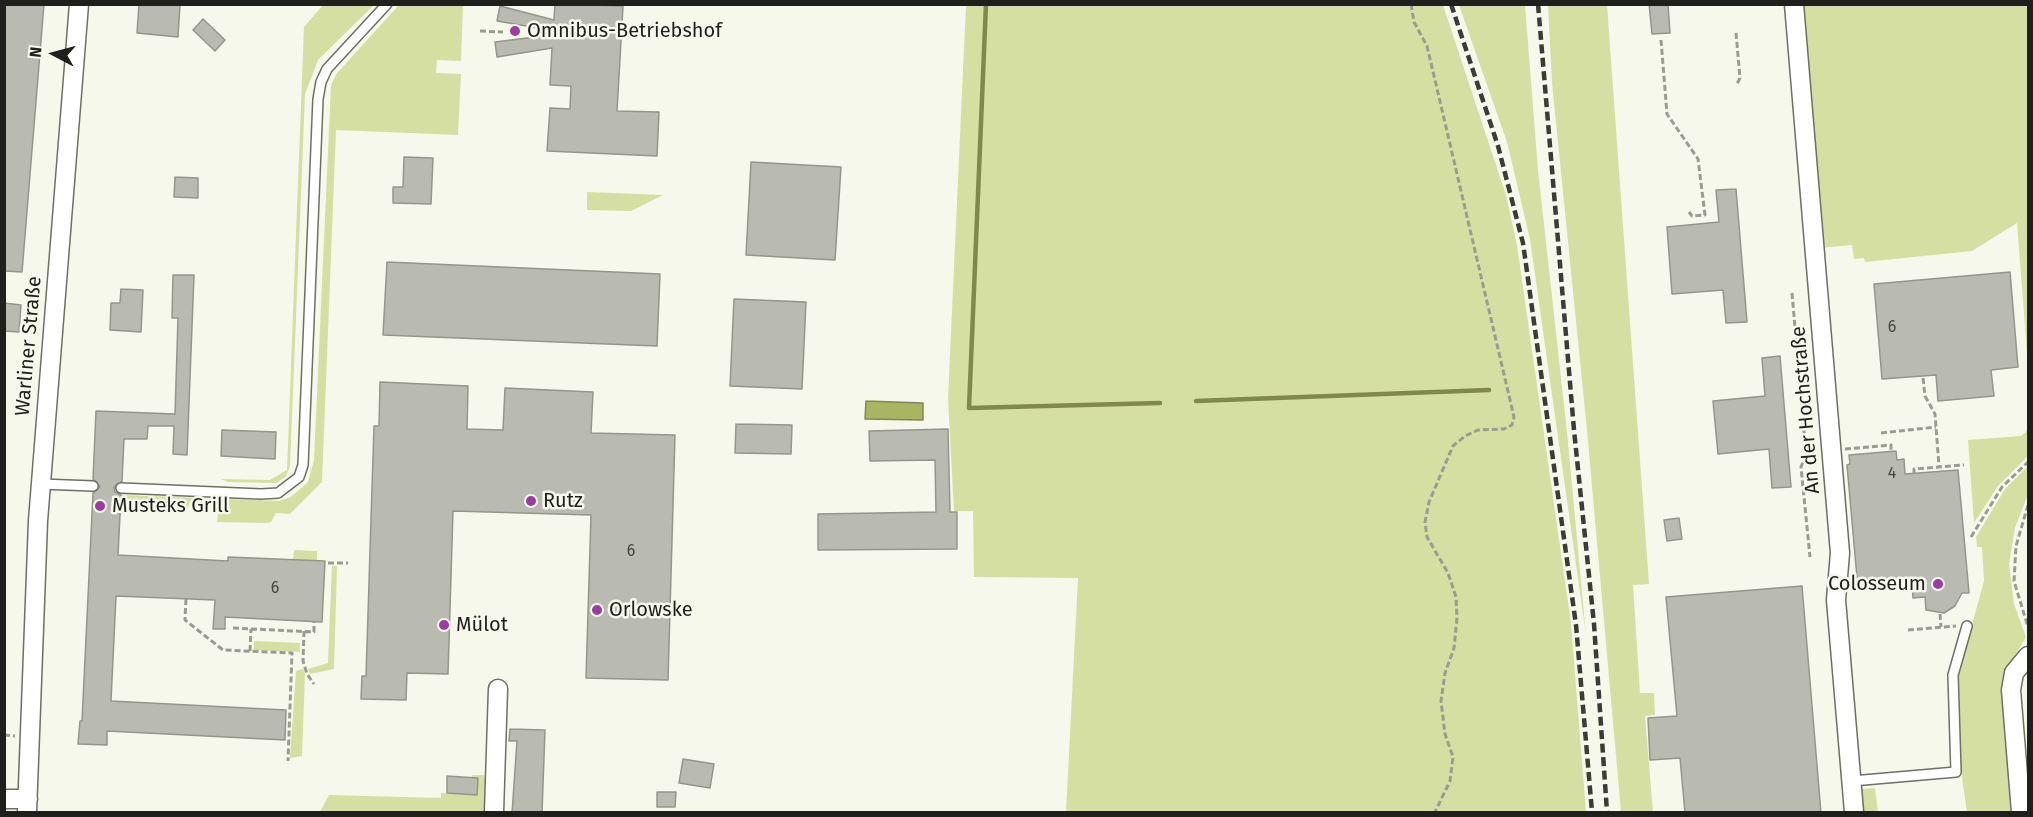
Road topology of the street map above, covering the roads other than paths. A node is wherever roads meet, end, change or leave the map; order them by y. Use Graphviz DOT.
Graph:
graph roads {
  1 [pos="80,4"];
  2 [pos="387,4"];
  3 [pos="1794,4"];
  4 [pos="40,484"];
  5 [pos="93,486"];
  6 [pos="121,488"];
  7 [pos="1967,626"];
  8 [pos="2028,656"];
  9 [pos="498,689"];
  10 [pos="1852,781"];
  11 [pos="4,799"];
  12 [pos="28,806"];
  13 [pos="494,813"];
  14 [pos="1854,813"];
  15 [pos="2021,813"];
  1 -- 4 [label="street, Warliner Straße"];
  2 -- 6 [label="lane"];
  3 -- 10 [label="street, An der Hochstraße"];
  4 -- 5 [label="lane"];
  4 -- 12 [label="street, Warliner Straße"];
  7 -- 10 [label="lane"];
  8 -- 15 [label="street"];
  9 -- 13 [label="street"];
  10 -- 14 [label="street, An der Hochstraße"];
  11 -- 12 [label="street, Warliner Straße"];
}
